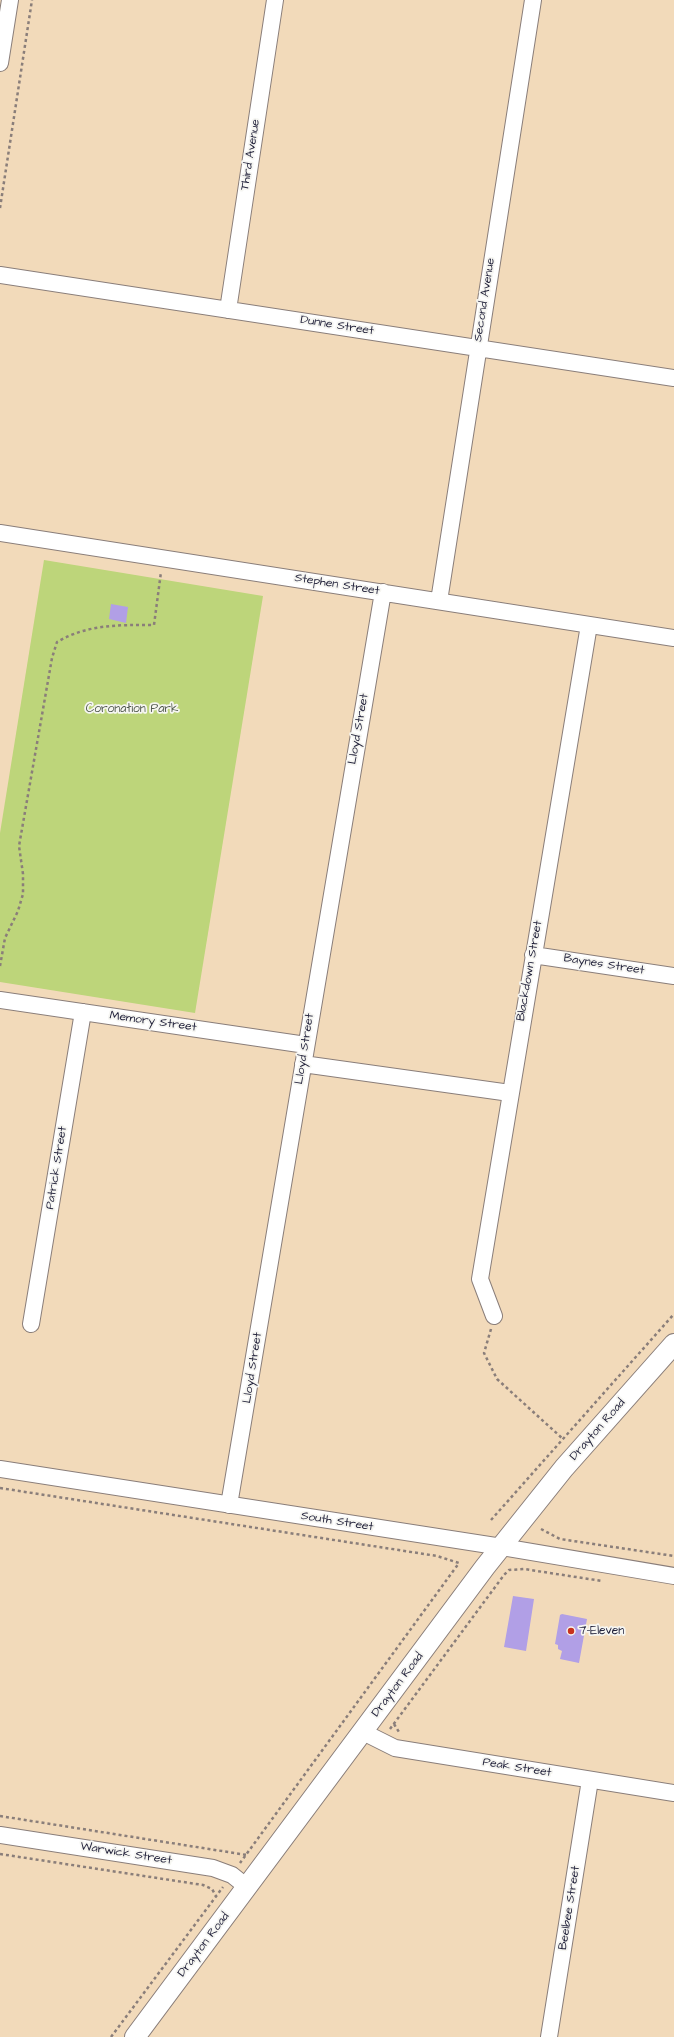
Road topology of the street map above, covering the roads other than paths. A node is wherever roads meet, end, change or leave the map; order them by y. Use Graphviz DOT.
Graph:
graph roads {
  1 [pos="10,0"];
  2 [pos="274,0"];
  3 [pos="533,0"];
  4 [pos="0,63"];
  5 [pos="0,275"];
  6 [pos="228,310"];
  7 [pos="478,348"];
  8 [pos="674,378"];
  9 [pos="0,533"];
  10 [pos="382,592"];
  11 [pos="439,601"];
  12 [pos="589,625"];
  13 [pos="674,638"];
  14 [pos="533,955"];
  15 [pos="674,976"];
  16 [pos="0,1000"];
  17 [pos="83,1012"];
  18 [pos="306,1045"];
  19 [pos="303,1064"];
  20 [pos="510,1093"];
  21 [pos="494,1316"];
  22 [pos="31,1324"];
  23 [pos="674,1344"];
  24 [pos="0,1469"];
  25 [pos="230,1505"];
  26 [pos="502,1546"];
  27 [pos="674,1576"];
  28 [pos="363,1732"];
  29 [pos="590,1780"];
  30 [pos="674,1793"];
  31 [pos="0,1835"];
  32 [pos="239,1881"];
  33 [pos="135,2037"];
  34 [pos="549,2037"];
  1 -- 4 [label="street"];
  2 -- 6 [label="street, Third Avenue"];
  3 -- 7 [label="street, Second Avenue"];
  5 -- 6 [label="street, Dunne Street"];
  6 -- 7 [label="street, Dunne Street"];
  7 -- 8 [label="street, Dunne Street"];
  7 -- 11 [label="street, Second Avenue"];
  9 -- 10 [label="street, Stephen Street"];
  10 -- 11 [label="street, Stephen Street"];
  10 -- 18 [label="street, Lloyd Street"];
  11 -- 12 [label="street, Stephen Street"];
  12 -- 13 [label="street, Stephen Street"];
  12 -- 14 [label="street, Blackdown Street"];
  14 -- 15 [label="street, Baynes Street"];
  14 -- 20 [label="street, Blackdown Street"];
  16 -- 17 [label="street, Memory Street"];
  17 -- 18 [label="street, Memory Street"];
  17 -- 22 [label="street, Patrick Street"];
  18 -- 19 [label="street, Lloyd Street"];
  19 -- 20 [label="street"];
  19 -- 25 [label="street, Lloyd Street"];
  20 -- 21 [label="street, Blackdown Street"];
  23 -- 26 [label="main road, Drayton Road"];
  24 -- 25 [label="street, South Street"];
  25 -- 26 [label="street, South Street"];
  26 -- 27 [label="street, South Street"];
  26 -- 28 [label="main road, Drayton Road"];
  28 -- 29 [label="street, Peak Street"];
  28 -- 32 [label="main road, Drayton Road"];
  29 -- 30 [label="street, Peak Street"];
  29 -- 34 [label="street, Beelbee Street"];
  31 -- 32 [label="street, Warwick Street"];
  32 -- 33 [label="main road, Drayton Road"];
}
